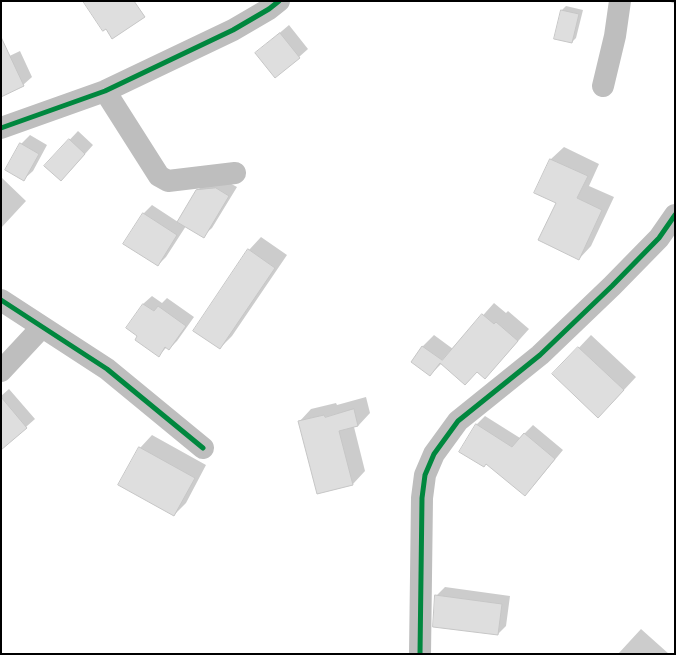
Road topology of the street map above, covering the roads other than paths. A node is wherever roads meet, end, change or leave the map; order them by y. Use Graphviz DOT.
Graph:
graph roads {
  1 [pos="279,1"];
  2 [pos="620,1"];
  3 [pos="603,86"];
  4 [pos="105,91"];
  5 [pos="1,128"];
  6 [pos="235,173"];
  7 [pos="675,215"];
  8 [pos="1,300"];
  9 [pos="42,327"];
  10 [pos="1,371"];
  11 [pos="203,448"];
  12 [pos="420,654"];
  1 -- 4 [label="street"];
  2 -- 3 [label="street"];
  4 -- 5 [label="street"];
  4 -- 6 [label="street"];
  7 -- 12 [label="street"];
  8 -- 9 [label="street"];
  9 -- 10 [label="street"];
  9 -- 11 [label="street"];
}
